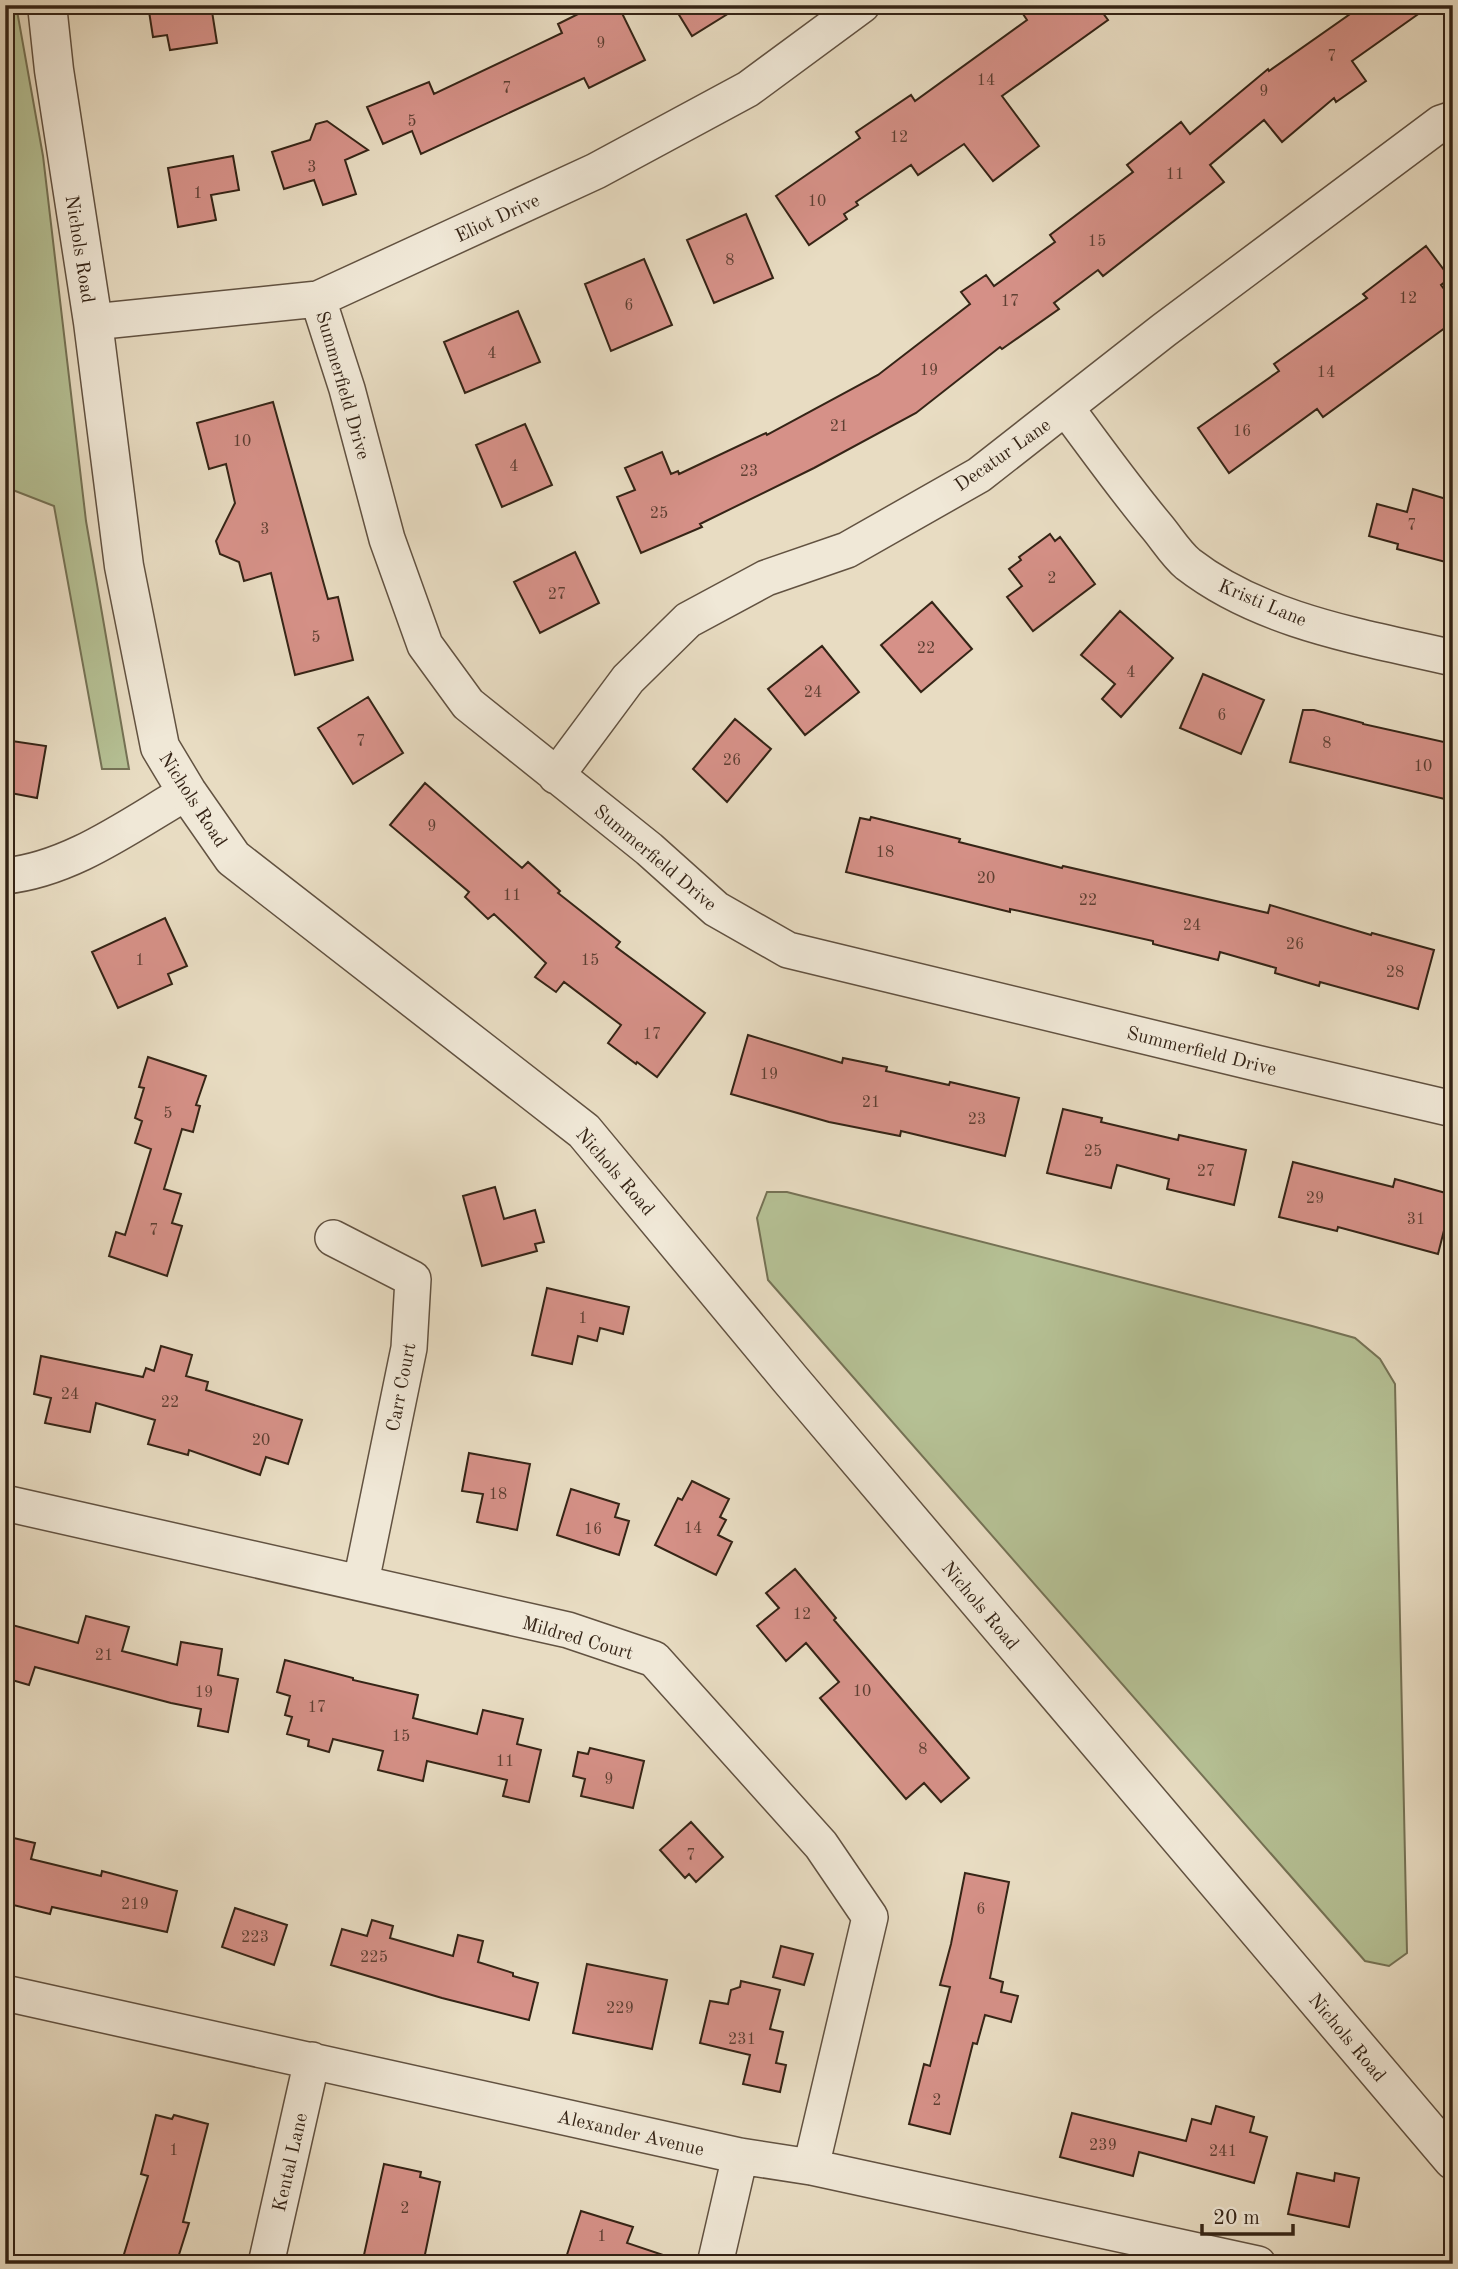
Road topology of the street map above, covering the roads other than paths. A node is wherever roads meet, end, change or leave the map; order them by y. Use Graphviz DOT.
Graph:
graph roads {
  1 [pos="47,5"];
  2 [pos="862,5"];
  3 [pos="1453,119"];
  4 [pos="318,299"];
  5 [pos="93,323"];
  6 [pos="1066,408"];
  7 [pos="1453,658"];
  8 [pos="556,776"];
  9 [pos="187,792"];
  10 [pos="5,876"];
  11 [pos="1453,1109"];
  12 [pos="333,1238"];
  13 [pos="5,1503"];
  14 [pos="361,1582"];
  15 [pos="5,1993"];
  16 [pos="312,2060"];
  17 [pos="740,2156"];
  18 [pos="1453,2160"];
  19 [pos="811,2167"];
  20 [pos="266,2264"];
  21 [pos="715,2264"];
  22 [pos="1258,2264"];
  1 -- 5 [label="street, Nichols Road"];
  2 -- 4 [label="street, Eliot Drive"];
  3 -- 6 [label="street, Decatur Lane"];
  4 -- 5 [label="street, Eliot Drive"];
  4 -- 8 [label="street, Summerfield Drive"];
  5 -- 9 [label="street, Nichols Road"];
  6 -- 7 [label="street, Kristi Lane"];
  6 -- 8 [label="street, Decatur Lane"];
  8 -- 11 [label="street, Summerfield Drive"];
  9 -- 10 [label="street"];
  9 -- 18 [label="street, Nichols Road"];
  12 -- 14 [label="street, Carr Court"];
  13 -- 14 [label="street, Mildred Court"];
  14 -- 19 [label="street, Mildred Court"];
  15 -- 16 [label="street, Alexander Avenue"];
  16 -- 17 [label="street, Alexander Avenue"];
  16 -- 20 [label="street, Kental Lane"];
  17 -- 19 [label="street, Alexander Avenue"];
  17 -- 21 [label="street"];
  19 -- 22 [label="street, Alexander Avenue"];
}
